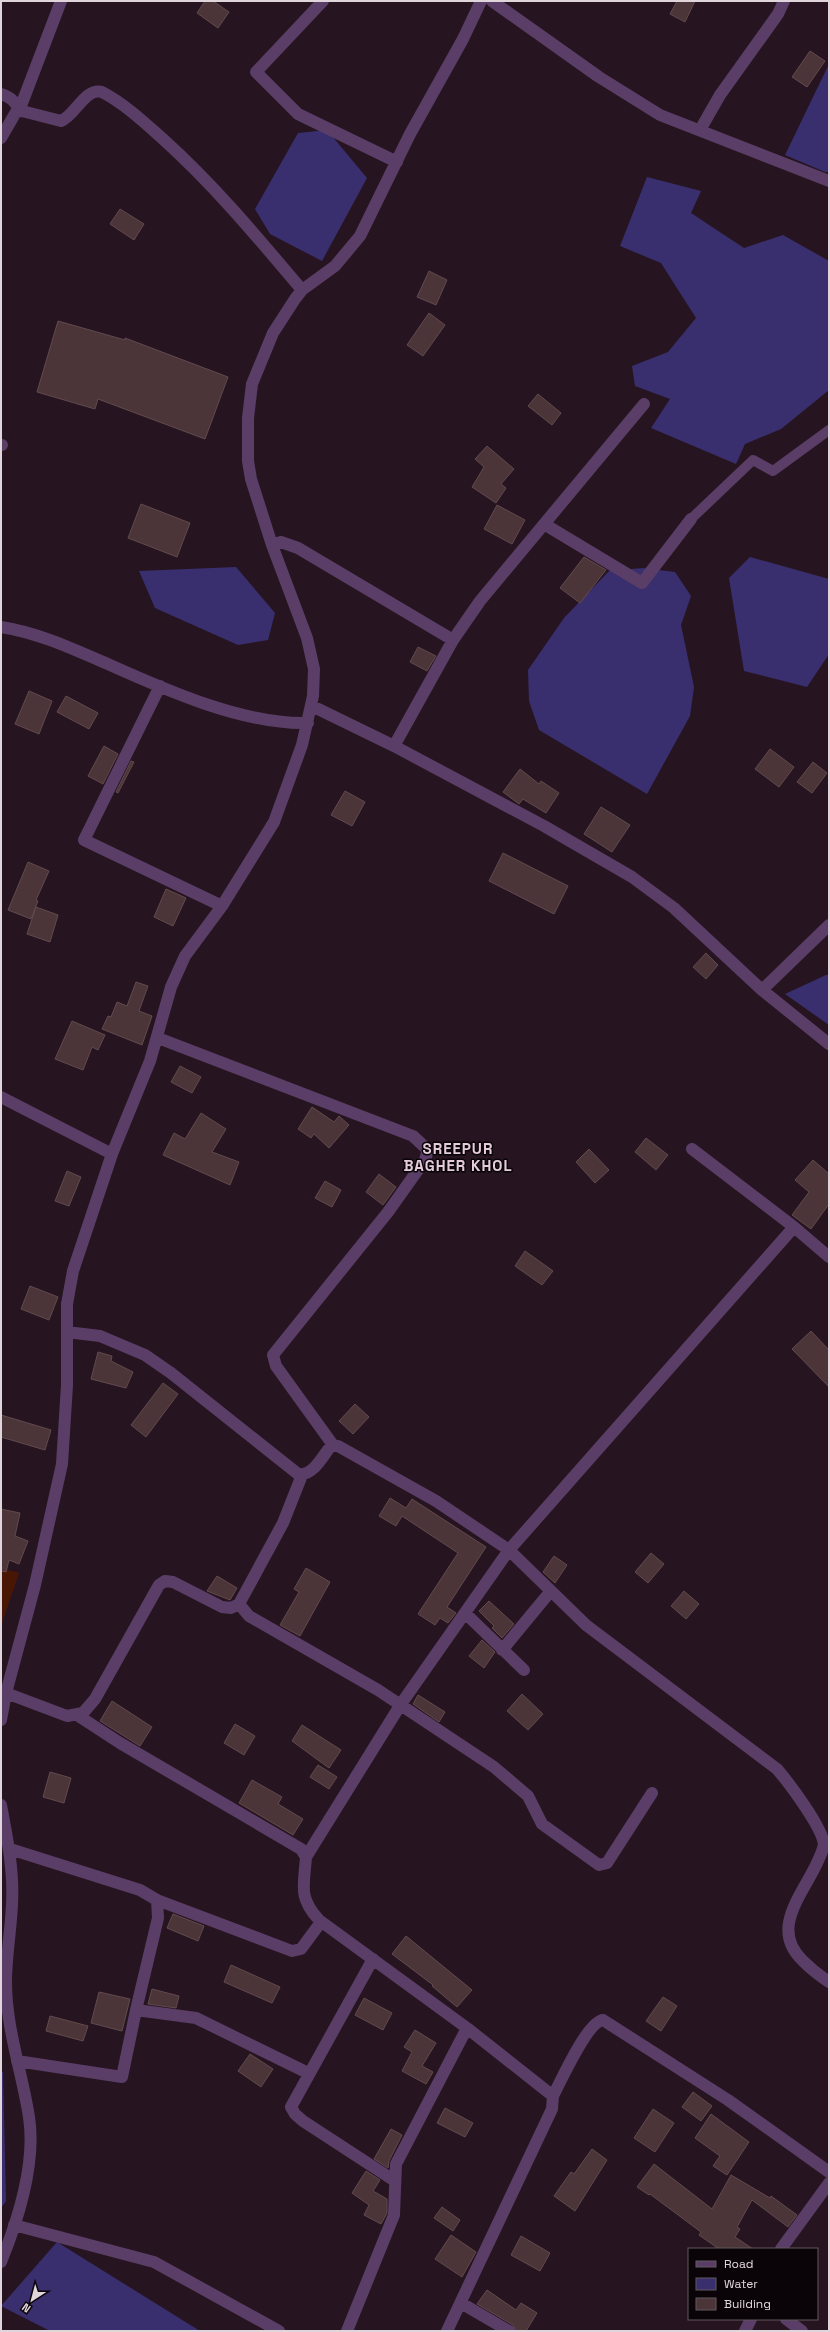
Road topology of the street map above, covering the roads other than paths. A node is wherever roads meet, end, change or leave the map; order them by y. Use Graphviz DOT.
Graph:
graph roads {
  1 [pos="61,1"];
  2 [pos="323,1"];
  3 [pos="481,1"];
  4 [pos="492,1"];
  5 [pos="784,1"];
  6 [pos="1,94"];
  7 [pos="19,112"];
  8 [pos="700,130"];
  9 [pos="1,138"];
  10 [pos="397,162"];
  11 [pos="829,181"];
  12 [pos="302,290"];
  13 [pos="644,404"];
  14 [pos="829,430"];
  15 [pos="691,519"];
  16 [pos="544,524"];
  17 [pos="272,545"];
  18 [pos="1,627"];
  19 [pos="454,640"];
  20 [pos="160,686"];
  21 [pos="312,706"];
  22 [pos="308,723"];
  23 [pos="394,746"];
  24 [pos="222,906"];
  25 [pos="829,924"];
  26 [pos="762,990"];
  27 [pos="158,1038"];
  28 [pos="829,1044"];
  29 [pos="1,1097"];
  30 [pos="692,1149"];
  31 [pos="112,1154"];
  32 [pos="794,1227"];
  33 [pos="829,1257"];
  34 [pos="66,1332"];
  35 [pos="333,1445"];
  36 [pos="302,1475"];
  37 [pos="509,1550"];
  38 [pos="550,1592"];
  39 [pos="239,1604"];
  40 [pos="465,1613"];
  41 [pos="502,1650"];
  42 [pos="524,1670"];
  43 [pos="4,1692"];
  44 [pos="401,1704"];
  45 [pos="77,1715"];
  46 [pos="1,1720"];
  47 [pos="652,1793"];
  48 [pos="1,1804"];
  49 [pos="826,1841"];
  50 [pos="10,1849"];
  51 [pos="306,1857"];
  52 [pos="157,1900"];
  53 [pos="321,1922"];
  54 [pos="373,1959"];
  55 [pos="829,1982"];
  56 [pos="136,2010"];
  57 [pos="467,2028"];
  58 [pos="17,2061"];
  59 [pos="308,2073"];
  60 [pos="553,2096"];
  61 [pos="829,2172"];
  62 [pos="395,2181"];
  63 [pos="829,2183"];
  64 [pos="14,2225"];
  65 [pos="782,2248"];
  66 [pos="1,2262"];
  67 [pos="461,2303"];
  68 [pos="750,2320"];
  69 [pos="787,2320"];
  70 [pos="279,2331"];
  71 [pos="347,2331"];
  72 [pos="447,2331"];
  73 [pos="509,2331"];
  74 [pos="745,2331"];
  75 [pos="802,2331"];
  1 -- 7 [label="street"];
  2 -- 10 [label="street"];
  3 -- 10 [label="street"];
  4 -- 8 [label="street"];
  5 -- 8 [label="street"];
  6 -- 7 [label="street"];
  7 -- 9 [label="street"];
  7 -- 12 [label="street"];
  8 -- 11 [label="street"];
  10 -- 12 [label="street"];
  12 -- 17 [label="street"];
  13 -- 16 [label="street"];
  14 -- 15 [label="lane"];
  15 -- 16 [label="street"];
  16 -- 19 [label="street"];
  17 -- 19 [label="street"];
  17 -- 21 [label="street"];
  18 -- 20 [label="street"];
  19 -- 23 [label="street"];
  20 -- 22 [label="street"];
  20 -- 24 [label="street"];
  21 -- 22 [label="street"];
  21 -- 23 [label="street"];
  22 -- 24 [label="street"];
  23 -- 26 [label="street"];
  24 -- 27 [label="street"];
  25 -- 26 [label="street"];
  26 -- 28 [label="street"];
  27 -- 31 [label="street"];
  27 -- 35 [label="street"];
  29 -- 31 [label="street"];
  30 -- 32 [label="street"];
  31 -- 34 [label="street"];
  32 -- 33 [label="street"];
  32 -- 37 [label="street"];
  34 -- 36 [label="street"];
  34 -- 43 [label="street"];
  35 -- 36 [label="street"];
  35 -- 37 [label="street"];
  36 -- 39 [label="street"];
  37 -- 38 [label="street"];
  37 -- 40 [label="street"];
  38 -- 41 [label="street"];
  38 -- 49 [label="street"];
  39 -- 44 [label="street"];
  39 -- 45 [label="street"];
  40 -- 41 [label="street"];
  40 -- 44 [label="street"];
  41 -- 42 [label="street"];
  43 -- 45 [label="street"];
  43 -- 46 [label="street"];
  44 -- 47 [label="street"];
  44 -- 51 [label="street"];
  45 -- 51 [label="street"];
  48 -- 50 [label="street"];
  49 -- 55 [label="street"];
  50 -- 52 [label="street"];
  50 -- 58 [label="street"];
  51 -- 53 [label="street"];
  52 -- 53 [label="street"];
  52 -- 56 [label="street"];
  53 -- 54 [label="street"];
  54 -- 57 [label="street"];
  54 -- 59 [label="street"];
  56 -- 58 [label="street"];
  56 -- 59 [label="street"];
  57 -- 60 [label="street"];
  57 -- 62 [label="street"];
  58 -- 64 [label="street"];
  59 -- 62 [label="street"];
  60 -- 61 [label="street"];
  60 -- 67 [label="street"];
  62 -- 71 [label="street"];
  63 -- 65 [label="street"];
  64 -- 66 [label="street"];
  64 -- 70 [label="street"];
  67 -- 72 [label="street"];
  67 -- 73 [label="street"];
  68 -- 74 [label="street"];
  69 -- 75 [label="street"];
}
